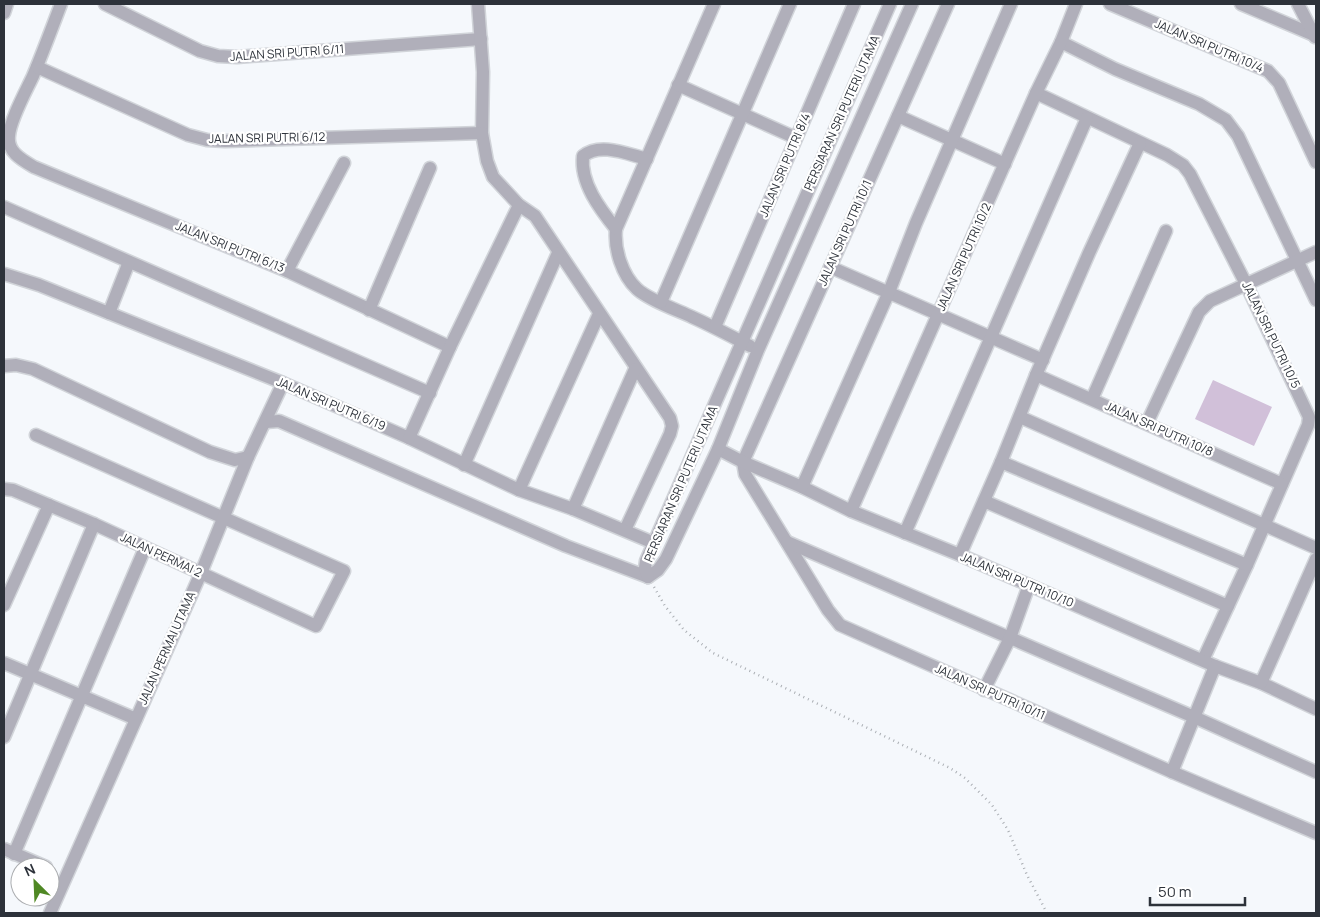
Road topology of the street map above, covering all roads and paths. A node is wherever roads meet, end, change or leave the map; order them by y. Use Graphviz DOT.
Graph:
graph roads {
  1 [pos="8,4"];
  2 [pos="61,4"];
  3 [pos="106,4"];
  4 [pos="478,4"];
  5 [pos="714,4"];
  6 [pos="790,4"];
  7 [pos="853,4"];
  8 [pos="890,4"];
  9 [pos="912,4"];
  10 [pos="948,4"];
  11 [pos="1011,4"];
  12 [pos="1076,4"];
  13 [pos="1110,4"];
  14 [pos="1241,4"];
  15 [pos="1298,4"];
  16 [pos="4,13"];
  17 [pos="1315,37"];
  18 [pos="481,39"];
  19 [pos="1061,42"];
  20 [pos="37,67"];
  21 [pos="678,85"];
  22 [pos="1036,93"];
  23 [pos="743,113"];
  24 [pos="898,116"];
  25 [pos="1088,118"];
  26 [pos="482,133"];
  27 [pos="796,138"];
  28 [pos="953,140"];
  29 [pos="1140,143"];
  30 [pos="647,159"];
  31 [pos="1316,162"];
  32 [pos="344,163"];
  33 [pos="1005,164"];
  34 [pos="430,168"];
  35 [pos="519,205"];
  36 [pos="4,207"];
  37 [pos="616,229"];
  38 [pos="1166,231"];
  39 [pos="1316,252"];
  40 [pos="558,253"];
  41 [pos="1297,260"];
  42 [pos="129,262"];
  43 [pos="830,268"];
  44 [pos="287,271"];
  45 [pos="4,274"];
  46 [pos="1246,284"];
  47 [pos="889,292"];
  48 [pos="1316,300"];
  49 [pos="660,302"];
  50 [pos="370,310"];
  51 [pos="109,313"];
  52 [pos="599,314"];
  53 [pos="939,314"];
  54 [pos="715,327"];
  55 [pos="991,337"];
  56 [pos="742,342"];
  57 [pos="450,347"];
  58 [pos="758,350"];
  59 [pos="1043,360"];
  60 [pos="4,366"];
  61 [pos="636,369"];
  62 [pos="1036,374"];
  63 [pos="283,382"];
  64 [pos="430,392"];
  65 [pos="1092,398"];
  66 [pos="1020,417"];
  67 [pos="266,422"];
  68 [pos="1147,422"];
  69 [pos="36,435"];
  70 [pos="409,438"];
  71 [pos="718,449"];
  72 [pos="248,457"];
  73 [pos="743,462"];
  74 [pos="1001,462"];
  75 [pos="464,465"];
  76 [pos="1282,484"];
  77 [pos="802,486"];
  78 [pos="4,489"];
  79 [pos="519,490"];
  80 [pos="984,502"];
  81 [pos="49,505"];
  82 [pos="573,510"];
  83 [pos="851,510"];
  84 [pos="223,519"];
  85 [pos="94,524"];
  86 [pos="1264,524"];
  87 [pos="624,530"];
  88 [pos="905,533"];
  89 [pos="787,542"];
  90 [pos="654,543"];
  91 [pos="145,548"];
  92 [pos="1316,548"];
  93 [pos="960,556"];
  94 [pos="1316,559"];
  95 [pos="1247,565"];
  96 [pos="201,573"];
  97 [pos="648,577"];
  98 [pos="1029,585"];
  99 [pos="4,605"];
  100 [pos="1228,606"];
  101 [pos="1010,638"];
  102 [pos="1203,660"];
  103 [pos="4,663"];
  104 [pos="1215,666"];
  105 [pos="31,674"];
  106 [pos="1261,683"];
  107 [pos="984,690"];
  108 [pos="82,696"];
  109 [pos="1316,709"];
  110 [pos="1194,717"];
  111 [pos="136,719"];
  112 [pos="4,737"];
  113 [pos="1172,772"];
  114 [pos="1316,772"];
  115 [pos="1316,833"];
  116 [pos="9,852"];
  117 [pos="21,857"];
  118 [pos="60,873"];
  119 [pos="66,876"];
  120 [pos="50,913"];
  121 [pos="1048,913"];
  1 -- 16 [label="street"];
  2 -- 20 [label="street"];
  3 -- 18 [label="street, JALAN SRI PUTRI 6/11"];
  4 -- 18 [label="street"];
  5 -- 21 [label="street"];
  6 -- 23 [label="street"];
  7 -- 27 [label="street, JALAN SRI PUTRI 8/4"];
  8 -- 56 [label="street, PERSIARAN SRI PUTERI UTAMA"];
  9 -- 58 [label="street, PERSIARAN SRI PUTERI UTAMA"];
  10 -- 24 [label="street, JALAN SRI PUTRI 10/1"];
  11 -- 28 [label="street"];
  12 -- 19 [label="street, JALAN SRI PUTRI 10/2"];
  13 -- 31 [label="street, JALAN SRI PUTRI 10/4"];
  14 -- 17 [label="street"];
  15 -- 17 [label="street"];
  18 -- 26 [label="street"];
  19 -- 22 [label="street, JALAN SRI PUTRI 10/2"];
  19 -- 41 [label="street"];
  20 -- 26 [label="street, JALAN SRI PUTRI 6/12"];
  20 -- 44 [label="street, JALAN SRI PUTRI 6/13"];
  21 -- 23 [label="street"];
  21 -- 30 [label="street"];
  22 -- 25 [label="street, JALAN SRI PUTRI 10/5"];
  22 -- 33 [label="street, JALAN SRI PUTRI 10/2"];
  23 -- 27 [label="street"];
  23 -- 49 [label="street"];
  24 -- 28 [label="street"];
  24 -- 43 [label="street, JALAN SRI PUTRI 10/1"];
  25 -- 29 [label="street, JALAN SRI PUTRI 10/5"];
  25 -- 55 [label="street"];
  26 -- 35 [label="street"];
  27 -- 54 [label="street, JALAN SRI PUTRI 8/4"];
  28 -- 33 [label="street"];
  28 -- 47 [label="street"];
  29 -- 46 [label="street, JALAN SRI PUTRI 10/5"];
  29 -- 59 [label="street"];
  30 -- 37 [label="street"];
  30 -- 37 [label="street"];
  32 -- 44 [label="street"];
  33 -- 53 [label="street, JALAN SRI PUTRI 10/2"];
  34 -- 50 [label="street"];
  35 -- 40 [label="street"];
  35 -- 57 [label="street"];
  36 -- 42 [label="street"];
  37 -- 49 [label="street"];
  38 -- 65 [label="street"];
  39 -- 41 [label="street"];
  40 -- 52 [label="street"];
  40 -- 75 [label="street"];
  41 -- 46 [label="street"];
  41 -- 48 [label="street"];
  42 -- 51 [label="street"];
  42 -- 64 [label="street"];
  43 -- 47 [label="street"];
  43 -- 73 [label="street, JALAN SRI PUTRI 10/1"];
  44 -- 50 [label="street, JALAN SRI PUTRI 6/13"];
  45 -- 51 [label="street, JALAN SRI PUTRI 6/19"];
  46 -- 68 [label="street"];
  46 -- 76 [label="street, JALAN SRI PUTRI 10/5"];
  47 -- 53 [label="street"];
  47 -- 77 [label="street"];
  49 -- 54 [label="street"];
  50 -- 57 [label="street, JALAN SRI PUTRI 6/13"];
  51 -- 63 [label="street, JALAN SRI PUTRI 6/19"];
  52 -- 61 [label="street"];
  52 -- 79 [label="street"];
  53 -- 55 [label="street"];
  53 -- 83 [label="street, JALAN SRI PUTRI 10/2"];
  54 -- 56 [label="street"];
  55 -- 59 [label="street"];
  55 -- 88 [label="street"];
  56 -- 58 [label="street"];
  56 -- 90 [label="street, PERSIARAN SRI PUTERI UTAMA"];
  57 -- 64 [label="street"];
  58 -- 71 [label="street, PERSIARAN SRI PUTERI UTAMA"];
  59 -- 62 [label="street"];
  60 -- 72 [label="street"];
  61 -- 82 [label="street"];
  61 -- 87 [label="street"];
  62 -- 65 [label="street, JALAN SRI PUTRI 10/8"];
  62 -- 66 [label="street"];
  63 -- 67 [label="street, JALAN PERMAI UTAMA"];
  63 -- 70 [label="street, JALAN SRI PUTRI 6/19"];
  64 -- 70 [label="street"];
  65 -- 68 [label="street, JALAN SRI PUTRI 10/8"];
  66 -- 74 [label="street"];
  66 -- 86 [label="street"];
  67 -- 72 [label="street, JALAN PERMAI UTAMA"];
  67 -- 97 [label="street"];
  68 -- 76 [label="street, JALAN SRI PUTRI 10/8"];
  69 -- 84 [label="street"];
  70 -- 75 [label="street, JALAN SRI PUTRI 6/19"];
  71 -- 73 [label="street, JALAN SRI PUTRI 10/10"];
  71 -- 97 [label="street, PERSIARAN SRI PUTERI UTAMA"];
  72 -- 84 [label="street, JALAN PERMAI UTAMA"];
  73 -- 77 [label="street, JALAN SRI PUTRI 10/10"];
  73 -- 89 [label="street, JALAN SRI PUTRI 10/11"];
  74 -- 80 [label="street"];
  74 -- 95 [label="street"];
  75 -- 79 [label="street, JALAN SRI PUTRI 6/19"];
  76 -- 86 [label="street, JALAN SRI PUTRI 10/5"];
  77 -- 83 [label="street, JALAN SRI PUTRI 10/10"];
  78 -- 81 [label="street, JALAN PERMAI 2"];
  79 -- 82 [label="street, JALAN SRI PUTRI 6/19"];
  80 -- 93 [label="street"];
  80 -- 100 [label="street"];
  81 -- 85 [label="street, JALAN PERMAI 2"];
  81 -- 99 [label="street"];
  82 -- 87 [label="street, JALAN SRI PUTRI 6/19"];
  83 -- 88 [label="street, JALAN SRI PUTRI 10/10"];
  84 -- 96 [label="street, JALAN PERMAI UTAMA"];
  84 -- 96 [label="street, JALAN PERMAI 2"];
  85 -- 91 [label="street, JALAN PERMAI 2"];
  85 -- 105 [label="street"];
  86 -- 92 [label="street"];
  86 -- 95 [label="street, JALAN SRI PUTRI 10/5"];
  87 -- 90 [label="street, JALAN SRI PUTRI 6/19"];
  88 -- 93 [label="street, JALAN SRI PUTRI 10/10"];
  89 -- 101 [label="street"];
  89 -- 107 [label="street, JALAN SRI PUTRI 10/11"];
  90 -- 97 [label="street, PERSIARAN SRI PUTERI UTAMA"];
  91 -- 96 [label="street, JALAN PERMAI 2"];
  91 -- 108 [label="street"];
  93 -- 98 [label="street, JALAN SRI PUTRI 10/10"];
  94 -- 106 [label="street"];
  95 -- 100 [label="street, JALAN SRI PUTRI 10/5"];
  96 -- 111 [label="street, JALAN PERMAI UTAMA"];
  97 -- 121 [label="path"];
  98 -- 101 [label="street"];
  98 -- 102 [label="street, JALAN SRI PUTRI 10/10"];
  100 -- 102 [label="street, JALAN SRI PUTRI 10/5"];
  101 -- 107 [label="street"];
  101 -- 110 [label="street"];
  102 -- 104 [label="street, JALAN SRI PUTRI 10/10"];
  103 -- 105 [label="street"];
  104 -- 106 [label="street, JALAN SRI PUTRI 10/10"];
  104 -- 110 [label="street"];
  105 -- 108 [label="street"];
  105 -- 112 [label="street"];
  106 -- 109 [label="street, JALAN SRI PUTRI 10/10"];
  107 -- 113 [label="street, JALAN SRI PUTRI 10/11"];
  108 -- 111 [label="street"];
  108 -- 116 [label="street"];
  110 -- 113 [label="street"];
  110 -- 114 [label="street"];
  111 -- 119 [label="street, JALAN PERMAI UTAMA"];
  113 -- 115 [label="street, JALAN SRI PUTRI 10/11"];
  116 -- 117 [label="street"];
  118 -- 119 [label="street"];
  119 -- 120 [label="street, JALAN PERMAI UTAMA"];
}
